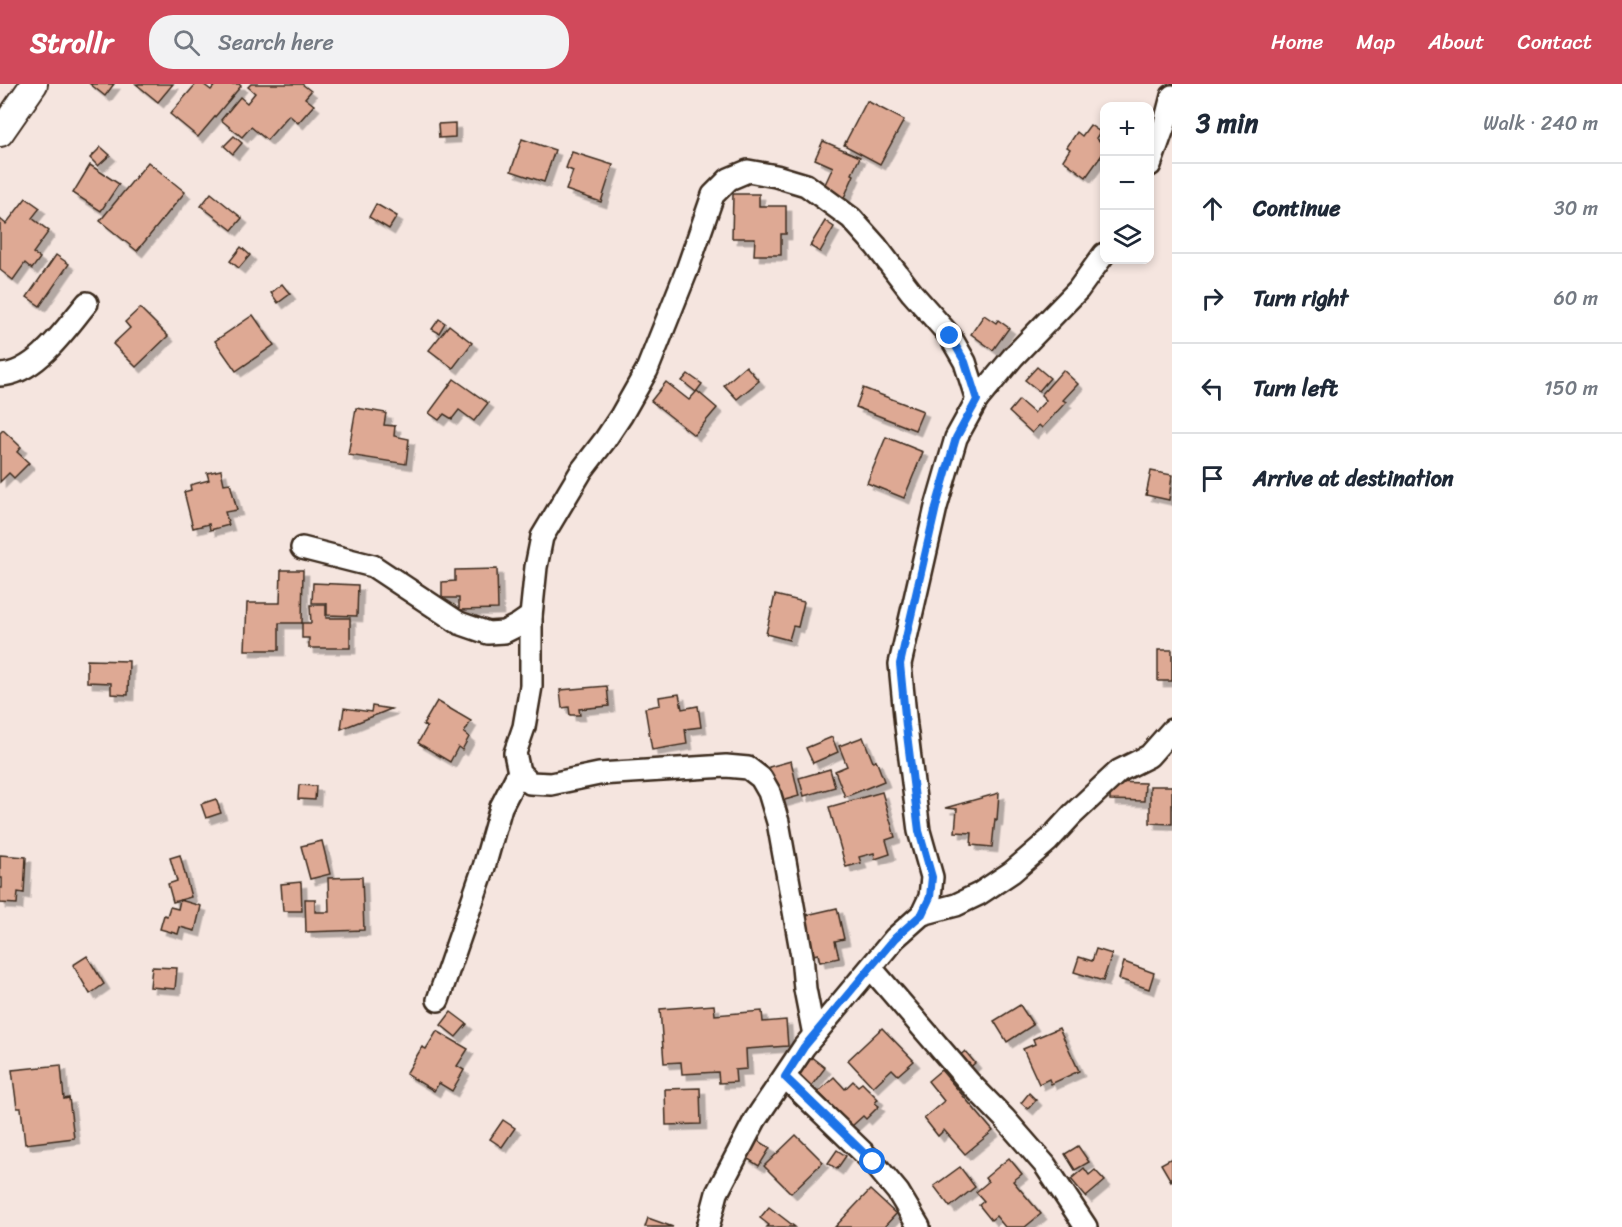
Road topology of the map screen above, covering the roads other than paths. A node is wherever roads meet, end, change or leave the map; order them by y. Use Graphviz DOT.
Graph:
graph roads {
  1 [pos="34,84"];
  2 [pos="1172,96"];
  3 [pos="0,133"];
  4 [pos="1152,156"];
  5 [pos="1100,260"];
  6 [pos="87,303"];
  7 [pos="0,375"];
  8 [pos="977,400"];
  9 [pos="303,548"];
  10 [pos="531,616"];
  11 [pos="1172,730"];
  12 [pos="519,772"];
  13 [pos="922,914"];
  14 [pos="870,968"];
  15 [pos="438,1000"];
  16 [pos="814,1035"];
  17 [pos="785,1077"];
  18 [pos="708,1227"];
  19 [pos="920,1227"];
  20 [pos="1086,1227"];
  1 -- 3 [label="street"];
  2 -- 4 [label="street"];
  5 -- 8 [label="street"];
  6 -- 7 [label="street"];
  8 -- 10 [label="street"];
  8 -- 13 [label="street"];
  9 -- 10 [label="street"];
  10 -- 12 [label="street"];
  11 -- 13 [label="street"];
  12 -- 15 [label="street"];
  12 -- 16 [label="street"];
  13 -- 14 [label="street"];
  14 -- 16 [label="street"];
  14 -- 20 [label="street"];
  16 -- 17 [label="street"];
  17 -- 18 [label="street"];
  17 -- 19 [label="street"];
}
